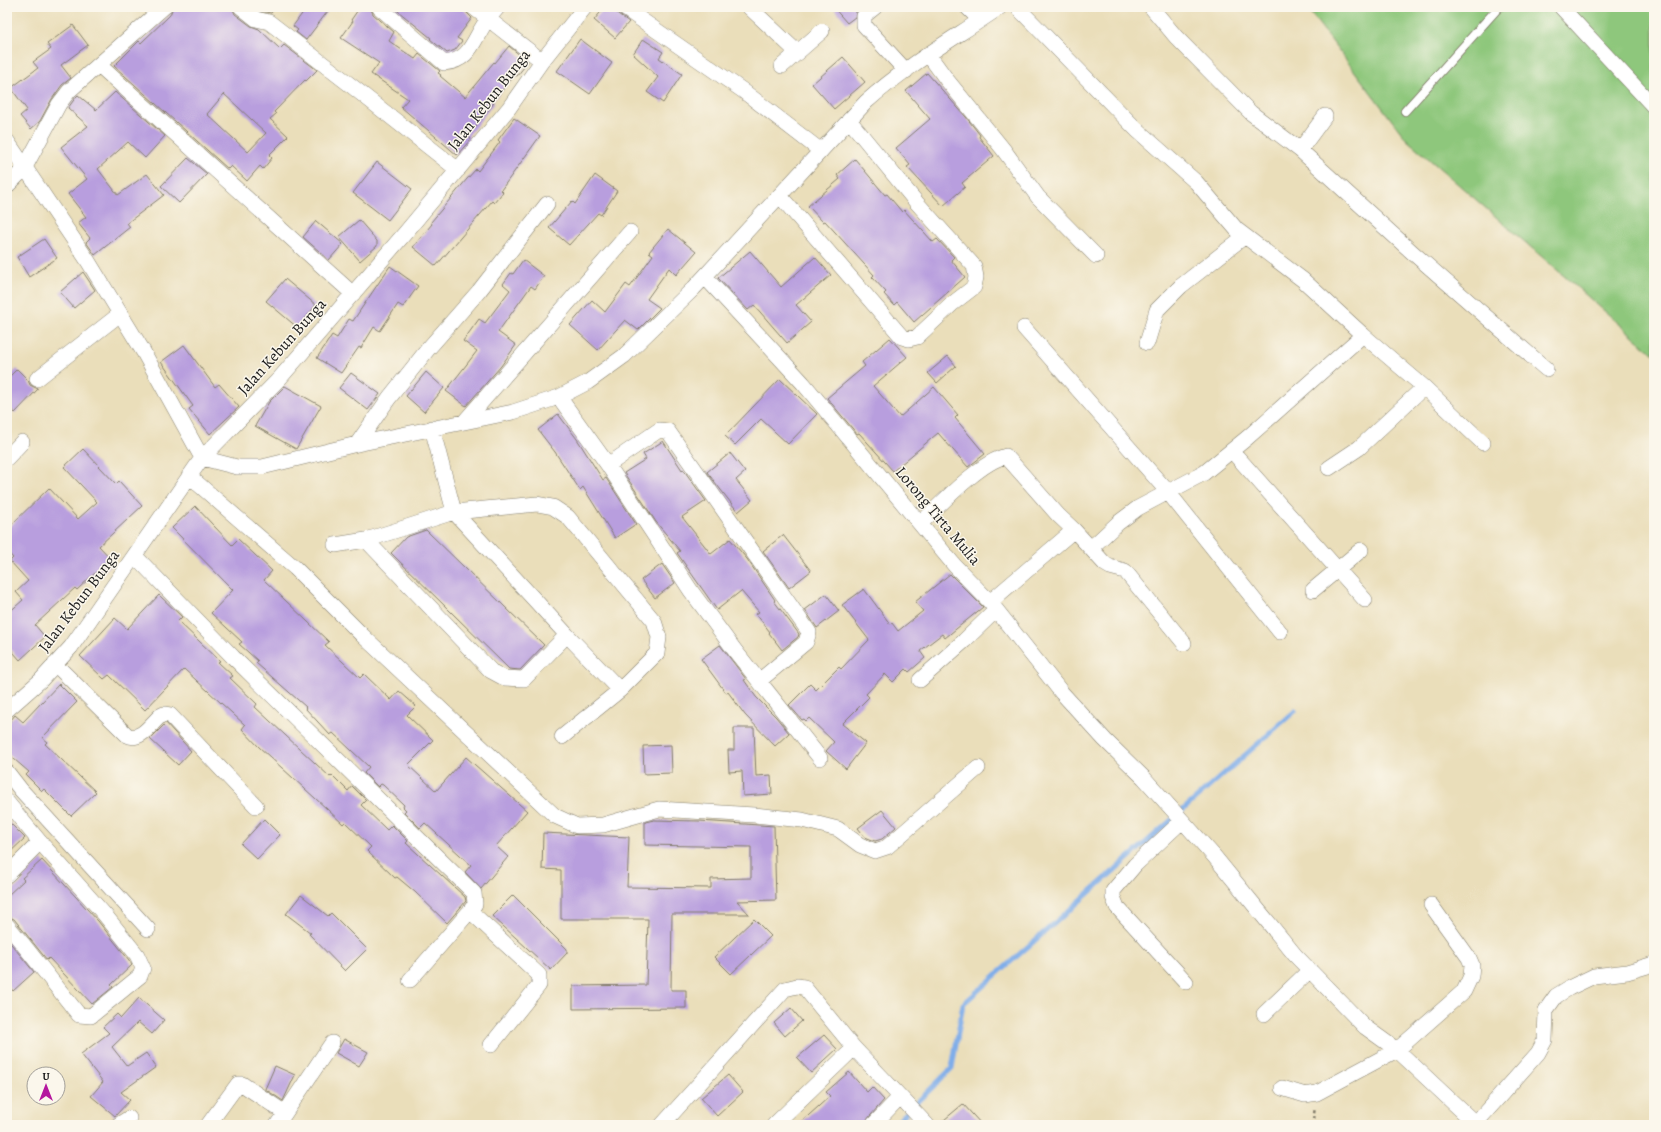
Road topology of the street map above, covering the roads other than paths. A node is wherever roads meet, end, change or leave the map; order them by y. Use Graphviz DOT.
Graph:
graph roads {
  1 [pos="164,7"];
  2 [pos="241,7"];
  3 [pos="379,7"];
  4 [pos="473,7"];
  5 [pos="498,7"];
  6 [pos="585,7"];
  7 [pos="623,7"];
  8 [pos="749,7"];
  9 [pos="875,7"];
  10 [pos="967,7"];
  11 [pos="1000,7"];
  12 [pos="1017,7"];
  13 [pos="1151,7"];
  14 [pos="1499,7"];
  15 [pos="1561,7"];
  16 [pos="487,19"];
  17 [pos="980,20"];
  18 [pos="822,31"];
  19 [pos="798,53"];
  20 [pos="928,54"];
  21 [pos="542,61"];
  22 [pos="99,65"];
  23 [pos="782,66"];
  24 [pos="906,71"];
  25 [pos="1654,106"];
  26 [pos="1405,111"];
  27 [pos="1324,116"];
  28 [pos="849,120"];
  29 [pos="7,141"];
  30 [pos="1300,150"];
  31 [pos="821,151"];
  32 [pos="24,169"];
  33 [pos="458,170"];
  34 [pos="7,186"];
  35 [pos="780,196"];
  36 [pos="547,204"];
  37 [pos="630,232"];
  38 [pos="1245,236"];
  39 [pos="1096,256"];
  40 [pos="705,276"];
  41 [pos="353,294"];
  42 [pos="120,314"];
  43 [pos="1024,328"];
  44 [pos="1363,335"];
  45 [pos="1147,343"];
  46 [pos="1546,369"];
  47 [pos="37,379"];
  48 [pos="1424,387"];
  49 [pos="559,398"];
  50 [pos="465,421"];
  51 [pos="432,428"];
  52 [pos="22,442"];
  53 [pos="1483,443"];
  54 [pos="358,444"];
  55 [pos="1232,450"];
  56 [pos="7,458"];
  57 [pos="202,458"];
  58 [pos="608,465"];
  59 [pos="1329,468"];
  60 [pos="189,476"];
  61 [pos="1168,492"];
  62 [pos="454,512"];
  63 [pos="921,523"];
  64 [pos="1074,530"];
  65 [pos="366,540"];
  66 [pos="335,546"];
  67 [pos="1091,548"];
  68 [pos="1361,550"];
  69 [pos="135,556"];
  70 [pos="1338,569"];
  71 [pos="1313,590"];
  72 [pos="1365,600"];
  73 [pos="993,606"];
  74 [pos="1280,632"];
  75 [pos="567,635"];
  76 [pos="1184,643"];
  77 [pos="55,664"];
  78 [pos="920,680"];
  79 [pos="759,681"];
  80 [pos="620,690"];
  81 [pos="8,706"];
  82 [pos="562,737"];
  83 [pos="820,758"];
  84 [pos="978,768"];
  85 [pos="7,772"];
  86 [pos="7,802"];
  87 [pos="256,806"];
  88 [pos="1181,820"];
  89 [pos="40,842"];
  90 [pos="7,874"];
  91 [pos="1431,905"];
  92 [pos="470,911"];
  93 [pos="7,925"];
  94 [pos="148,929"];
  95 [pos="1654,964"];
  96 [pos="1310,970"];
  97 [pos="410,980"];
  98 [pos="1186,982"];
  99 [pos="1264,1014"];
  100 [pos="332,1043"];
  101 [pos="491,1046"];
  102 [pos="854,1048"];
  103 [pos="1396,1050"];
  104 [pos="1282,1088"];
  105 [pos="902,1099"];
  106 [pos="281,1119"];
  107 [pos="922,1122"];
  108 [pos="1475,1124"];
  109 [pos="208,1125"];
  110 [pos="662,1125"];
  111 [pos="774,1125"];
  112 [pos="873,1125"];
  1 -- 22 [label="street"];
  2 -- 33 [label="street"];
  3 -- 16 [label="street"];
  4 -- 16 [label="street"];
  5 -- 16 [label="street"];
  6 -- 21 [label="street, Jalan Kebun Bunga"];
  7 -- 31 [label="street"];
  8 -- 19 [label="street"];
  9 -- 24 [label="street"];
  10 -- 17 [label="street"];
  11 -- 17 [label="street"];
  12 -- 38 [label="street"];
  13 -- 30 [label="street"];
  14 -- 26 [label="lane"];
  15 -- 25 [label="street"];
  16 -- 21 [label="street"];
  17 -- 20 [label="street"];
  18 -- 19 [label="street"];
  19 -- 23 [label="street"];
  20 -- 24 [label="street"];
  20 -- 39 [label="street"];
  21 -- 33 [label="street, Jalan Kebun Bunga"];
  22 -- 32 [label="street"];
  22 -- 41 [label="street"];
  24 -- 28 [label="street"];
  27 -- 30 [label="street"];
  28 -- 31 [label="street"];
  28 -- 35 [label="street"];
  29 -- 32 [label="street"];
  30 -- 46 [label="street"];
  31 -- 35 [label="street"];
  32 -- 34 [label="street"];
  32 -- 42 [label="street"];
  33 -- 41 [label="street, Jalan Kebun Bunga"];
  35 -- 40 [label="street"];
  36 -- 54 [label="street"];
  37 -- 50 [label="street"];
  38 -- 44 [label="street"];
  38 -- 45 [label="street"];
  40 -- 49 [label="street"];
  40 -- 63 [label="street, Lorong Tirta Mulia"];
  41 -- 57 [label="street, Jalan Kebun Bunga"];
  42 -- 47 [label="street"];
  42 -- 57 [label="street"];
  43 -- 61 [label="street"];
  44 -- 48 [label="street"];
  44 -- 55 [label="street"];
  48 -- 53 [label="street"];
  48 -- 59 [label="street"];
  49 -- 50 [label="street"];
  49 -- 58 [label="street"];
  50 -- 51 [label="street"];
  51 -- 54 [label="street"];
  51 -- 62 [label="street"];
  52 -- 56 [label="street"];
  54 -- 57 [label="street"];
  55 -- 61 [label="street"];
  55 -- 70 [label="street"];
  57 -- 60 [label="street, Jalan Kebun Bunga"];
  58 -- 79 [label="street"];
  58 -- 79 [label="street"];
  60 -- 69 [label="street, Jalan Kebun Bunga"];
  60 -- 84 [label="street"];
  61 -- 67 [label="street"];
  61 -- 74 [label="street"];
  62 -- 65 [label="street"];
  62 -- 75 [label="street"];
  62 -- 80 [label="street"];
  63 -- 64 [label="street"];
  63 -- 73 [label="street, Lorong Tirta Mulia"];
  64 -- 67 [label="street"];
  64 -- 73 [label="street"];
  65 -- 66 [label="street"];
  65 -- 75 [label="street"];
  67 -- 76 [label="street"];
  68 -- 70 [label="street"];
  69 -- 77 [label="street, Jalan Kebun Bunga"];
  69 -- 92 [label="street"];
  70 -- 71 [label="street"];
  70 -- 72 [label="street"];
  73 -- 78 [label="street"];
  73 -- 88 [label="street, Lorong Tirta Mulia"];
  75 -- 80 [label="street"];
  77 -- 81 [label="street, Jalan Kebun Bunga"];
  77 -- 87 [label="street"];
  79 -- 83 [label="street"];
  80 -- 82 [label="street"];
  85 -- 94 [label="street"];
  86 -- 89 [label="street"];
  88 -- 96 [label="street, Lorong Tirta Mulia"];
  88 -- 98 [label="street"];
  89 -- 90 [label="street"];
  89 -- 93 [label="street"];
  91 -- 103 [label="street"];
  92 -- 97 [label="street"];
  92 -- 101 [label="street"];
  95 -- 108 [label="street"];
  96 -- 99 [label="street"];
  96 -- 103 [label="street, Lorong Tirta Mulia"];
  100 -- 106 [label="street"];
  102 -- 105 [label="street"];
  102 -- 110 [label="street"];
  102 -- 111 [label="street"];
  103 -- 104 [label="street"];
  103 -- 108 [label="street, Lorong Tirta Mulia"];
  105 -- 107 [label="street"];
  105 -- 112 [label="street"];
  106 -- 109 [label="street"];
}
